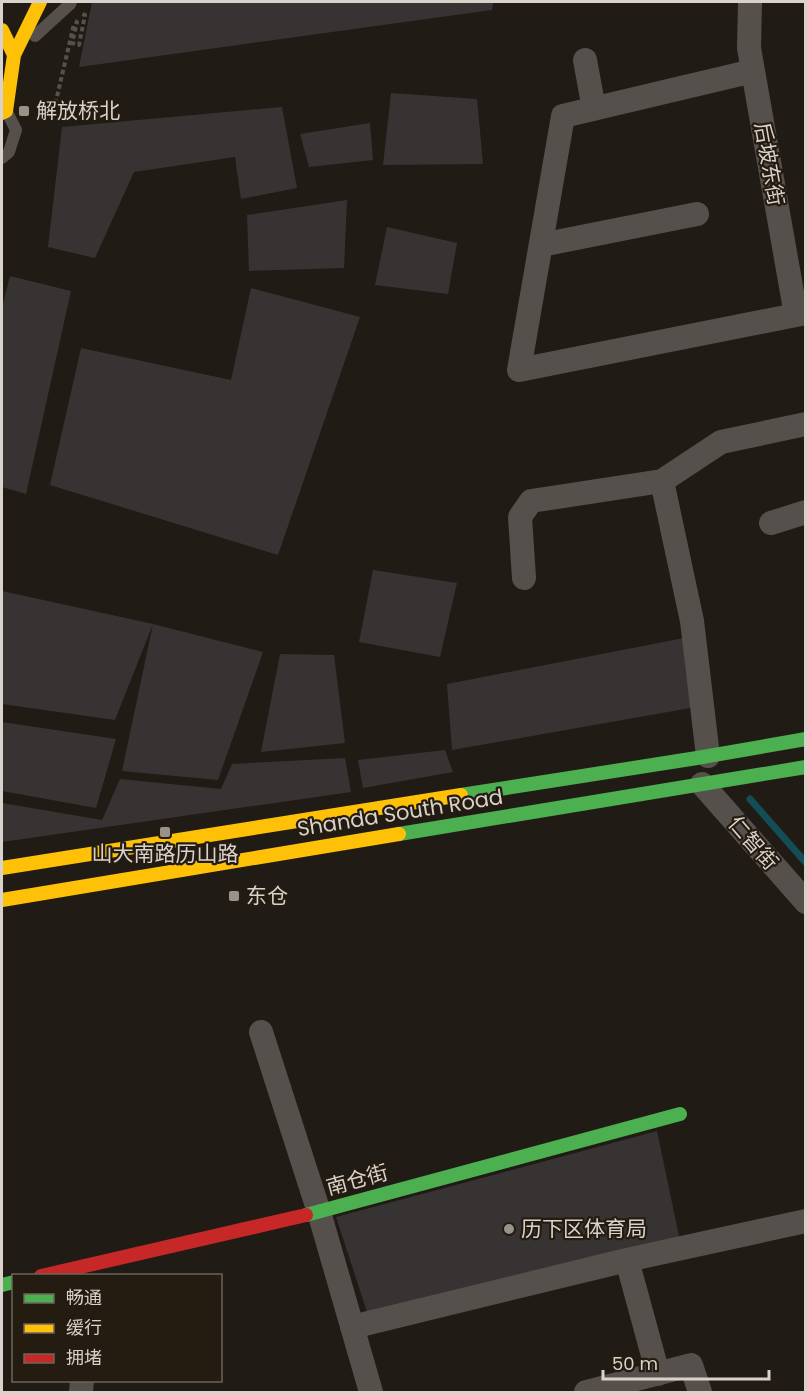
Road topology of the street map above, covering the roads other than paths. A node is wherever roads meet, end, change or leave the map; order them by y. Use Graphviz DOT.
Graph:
graph roads {
  1 [pos="40,2"];
  2 [pos="71,2"];
  3 [pos="750,2"];
  4 [pos="2,30"];
  5 [pos="14,55"];
  6 [pos="585,60"];
  7 [pos="753,71"];
  8 [pos="594,109"];
  9 [pos="4,112"];
  10 [pos="2,158"];
  11 [pos="697,214"];
  12 [pos="541,244"];
  13 [pos="800,314"];
  14 [pos="806,424"];
  15 [pos="662,481"];
  16 [pos="806,512"];
  17 [pos="771,523"];
  18 [pos="524,578"];
  19 [pos="806,739"];
  20 [pos="708,756"];
  21 [pos="806,766"];
  22 [pos="702,784"];
  23 [pos="2,868"];
  24 [pos="2,900"];
  25 [pos="806,902"];
  26 [pos="261,1032"];
  27 [pos="680,1114"];
  28 [pos="320,1212"];
  29 [pos="806,1221"];
  30 [pos="627,1260"];
  31 [pos="91,1270"];
  32 [pos="51,1274"];
  33 [pos="352,1327"];
  34 [pos="658,1374"];
  35 [pos="371,1392"];
  36 [pos="586,1392"];
  37 [pos="700,1392"];
  1 -- 5 [label="main road"];
  2 -- 5 [label="lane"];
  3 -- 7 [label="street, 后坡东街"];
  4 -- 5 [label="main road"];
  5 -- 9 [label="main road"];
  6 -- 8 [label="street"];
  7 -- 8 [label="street"];
  7 -- 13 [label="street, 后坡东街"];
  8 -- 12 [label="street"];
  9 -- 10 [label="lane"];
  11 -- 12 [label="street"];
  12 -- 13 [label="street"];
  14 -- 15 [label="street"];
  15 -- 18 [label="street"];
  15 -- 20 [label="street"];
  16 -- 17 [label="street"];
  19 -- 20 [label="main road, Shanda South Road"];
  20 -- 23 [label="main road, Shanda South Road"];
  21 -- 22 [label="main road, Shanda South Road"];
  22 -- 24 [label="main road, Shanda South Road"];
  22 -- 25 [label="street, 仁智街"];
  26 -- 28 [label="street"];
  27 -- 28 [label="main road, 南仓街"];
  28 -- 31 [label="main road, 南仓街"];
  28 -- 33 [label="street"];
  29 -- 30 [label="street"];
  30 -- 33 [label="street"];
  30 -- 34 [label="street"];
  31 -- 32 [label="main road, 南仓街"];
  33 -- 35 [label="street"];
  34 -- 36 [label="street"];
  34 -- 37 [label="street"];
}
